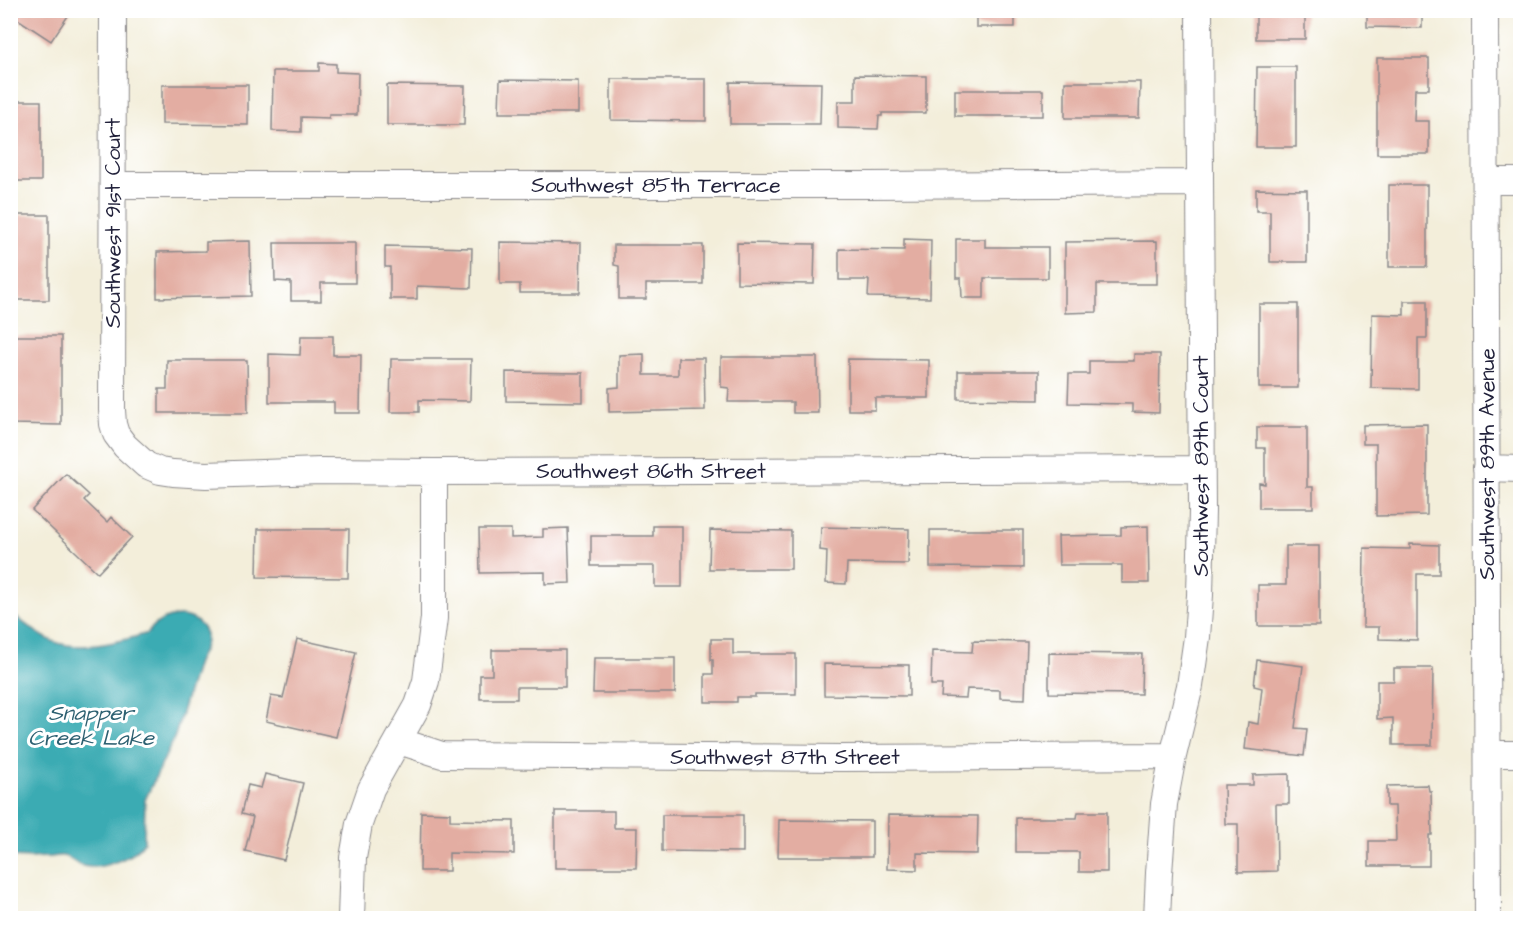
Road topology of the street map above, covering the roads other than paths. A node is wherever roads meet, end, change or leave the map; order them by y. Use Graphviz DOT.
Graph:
graph roads {
  1 [pos="113,10"];
  2 [pos="1198,10"];
  3 [pos="1485,10"];
  4 [pos="1486,181"];
  5 [pos="1521,181"];
  6 [pos="1199,183"];
  7 [pos="113,185"];
  8 [pos="116,434"];
  9 [pos="1486,468"];
  10 [pos="1521,468"];
  11 [pos="1201,469"];
  12 [pos="434,472"];
  13 [pos="399,741"];
  14 [pos="1488,754"];
  15 [pos="1521,754"];
  16 [pos="1173,756"];
  17 [pos="351,918"];
  18 [pos="1157,918"];
  19 [pos="1488,918"];
  1 -- 7 [label="street, Southwest 91st Court"];
  2 -- 6 [label="street, Southwest 89th Court"];
  3 -- 4 [label="street, Southwest 89th Avenue"];
  4 -- 5 [label="street"];
  4 -- 9 [label="street, Southwest 89th Avenue"];
  6 -- 7 [label="street, Southwest 85th Terrace"];
  6 -- 11 [label="street, Southwest 89th Court"];
  7 -- 8 [label="street, Southwest 91st Court"];
  8 -- 12 [label="street, Southwest 86th Street"];
  9 -- 10 [label="street"];
  9 -- 14 [label="street, Southwest 89th Avenue"];
  11 -- 12 [label="street, Southwest 86th Street"];
  11 -- 16 [label="street, Southwest 89th Court"];
  12 -- 13 [label="street"];
  13 -- 16 [label="street, Southwest 87th Street"];
  13 -- 17 [label="street"];
  14 -- 15 [label="street"];
  14 -- 19 [label="street, Southwest 89th Avenue"];
  16 -- 18 [label="street, Southwest 89th Court"];
}
